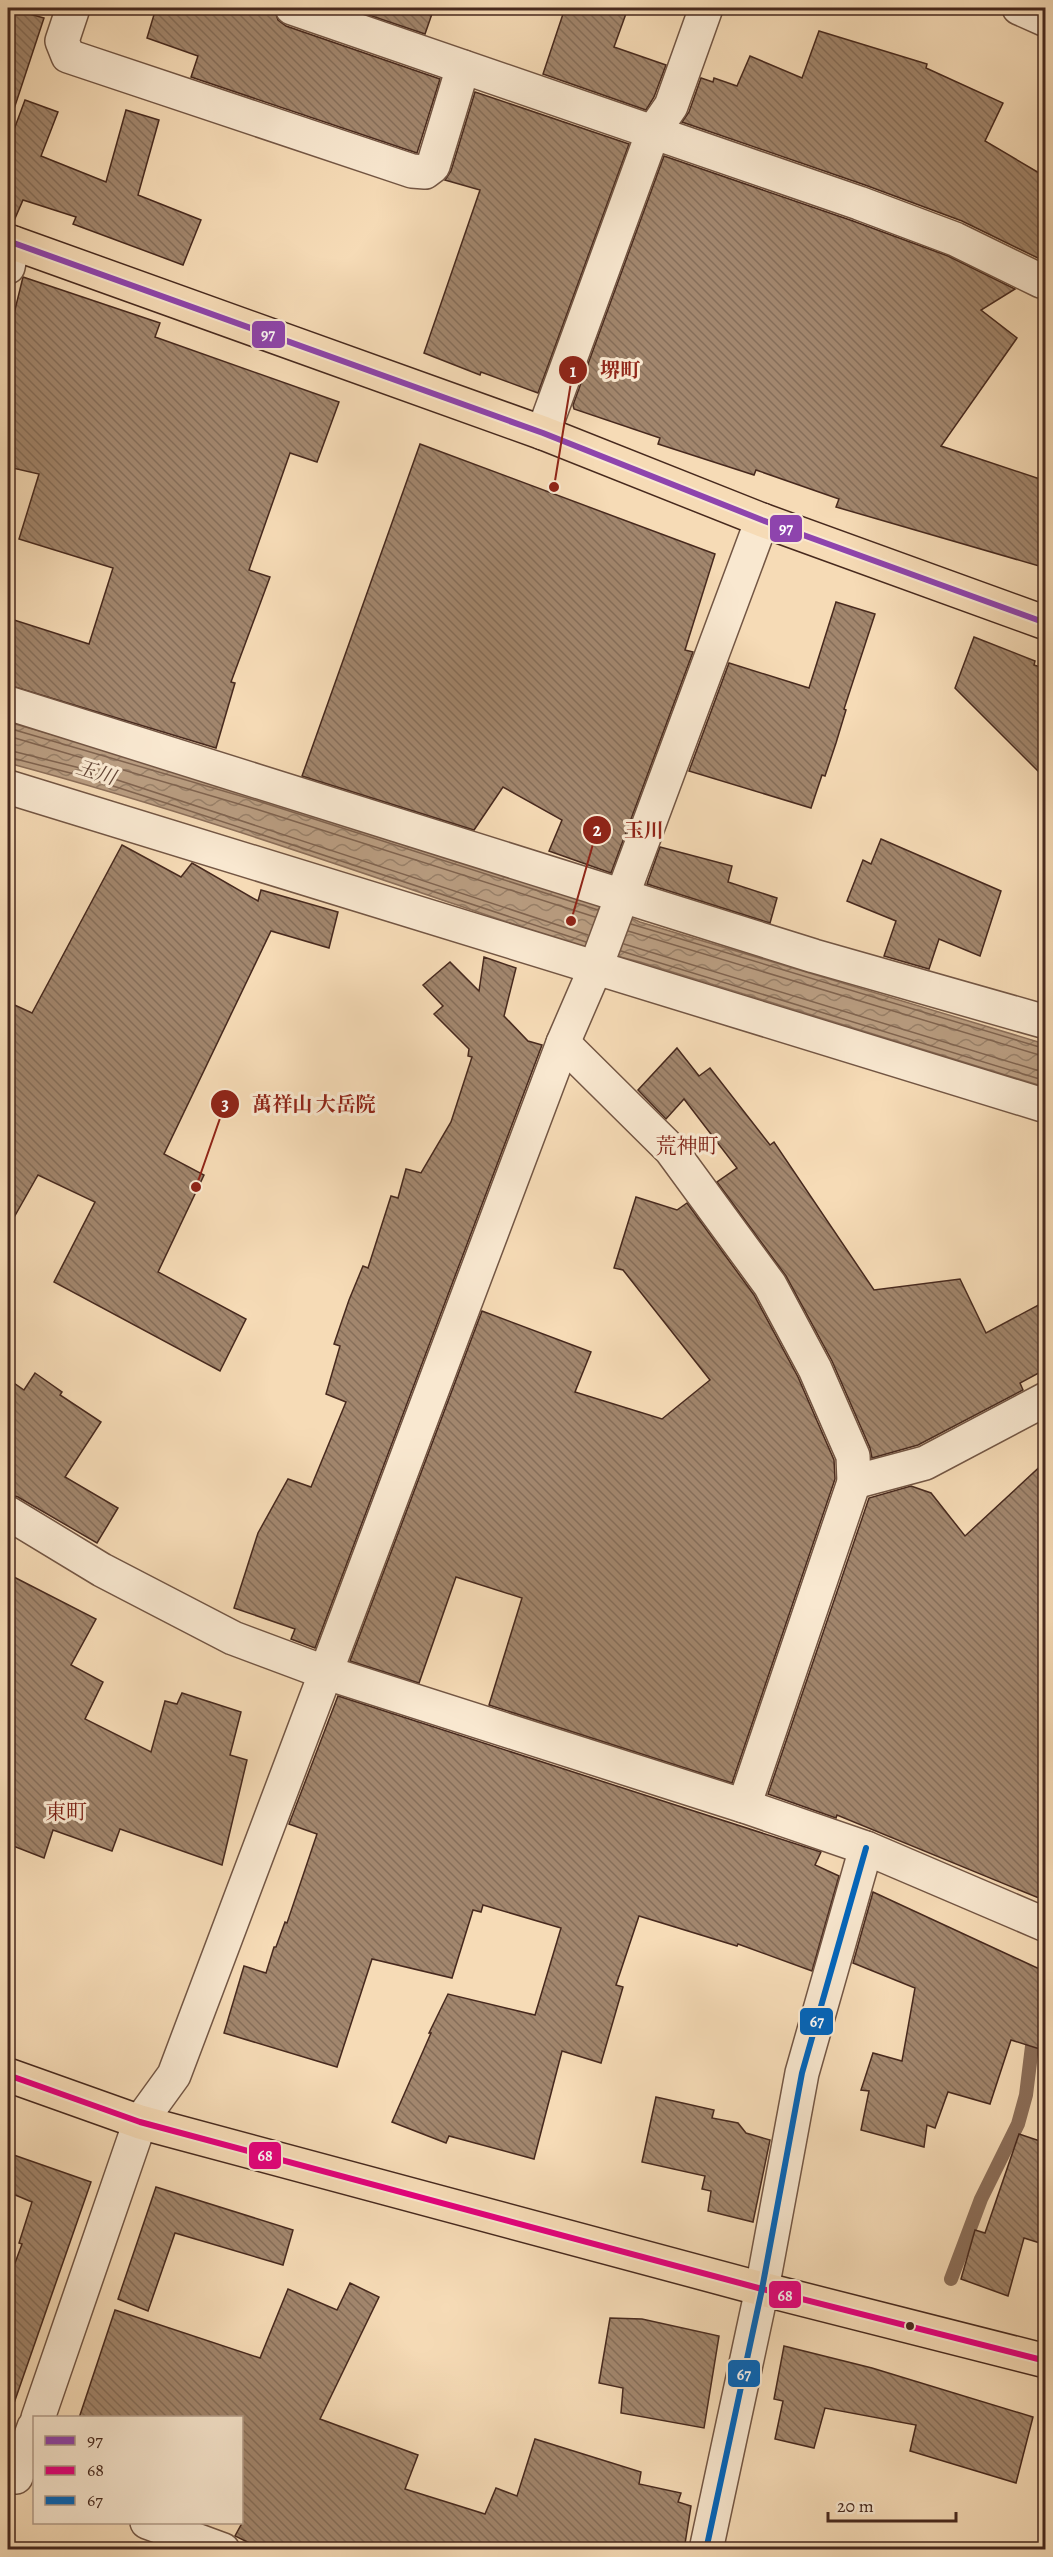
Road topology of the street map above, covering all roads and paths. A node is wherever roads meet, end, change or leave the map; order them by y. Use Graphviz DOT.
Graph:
graph roads {
  1 [pos="74,8"];
  2 [pos="292,8"];
  3 [pos="706,8"];
  4 [pos="1019,8"];
  5 [pos="1046,20"];
  6 [pos="463,67"];
  7 [pos="653,132"];
  8 [pos="9,251"];
  9 [pos="1041,281"];
  10 [pos="543,433"];
  11 [pos="762,520"];
  12 [pos="1046,623"];
  13 [pos="8,703"];
  14 [pos="8,787"];
  15 [pos="622,895"];
  16 [pos="595,969"];
  17 [pos="1046,1022"];
  18 [pos="563,1043"];
  19 [pos="1046,1106"];
  20 [pos="1043,1403"];
  21 [pos="854,1482"];
  22 [pos="8,1513"];
  23 [pos="324,1672"];
  24 [pos="744,1806"];
  25 [pos="866,1848"];
  26 [pos="1046,1925"];
  27 [pos="8,2075"];
  28 [pos="140,2122"];
  29 [pos="762,2289"];
  30 [pos="1046,2361"];
  31 [pos="39,2416"];
  32 [pos="33,2430"];
  33 [pos="19,2478"];
  34 [pos="150,2524"];
  35 [pos="224,2550"];
  36 [pos="706,2550"];
  1 -- 6 [label="street"];
  2 -- 6 [label="street"];
  3 -- 7 [label="street"];
  4 -- 5 [label="street"];
  6 -- 7 [label="street"];
  7 -- 9 [label="street"];
  7 -- 10 [label="street"];
  8 -- 10 [label="main road"];
  10 -- 11 [label="main road"];
  11 -- 12 [label="main road"];
  11 -- 15 [label="street"];
  13 -- 15 [label="street"];
  14 -- 16 [label="street"];
  15 -- 16 [label="street"];
  15 -- 17 [label="street"];
  16 -- 18 [label="street"];
  16 -- 19 [label="street"];
  18 -- 21 [label="street"];
  18 -- 23 [label="street"];
  20 -- 21 [label="street"];
  21 -- 24 [label="street"];
  22 -- 23 [label="street"];
  23 -- 24 [label="street"];
  23 -- 28 [label="street"];
  24 -- 25 [label="street"];
  25 -- 26 [label="street"];
  25 -- 29 [label="street"];
  27 -- 28 [label="main road"];
  28 -- 29 [label="main road"];
  28 -- 31 [label="street"];
  29 -- 30 [label="main road"];
  29 -- 36 [label="street"];
  32 -- 33 [label="street"];
  34 -- 35 [label="street"];
}
